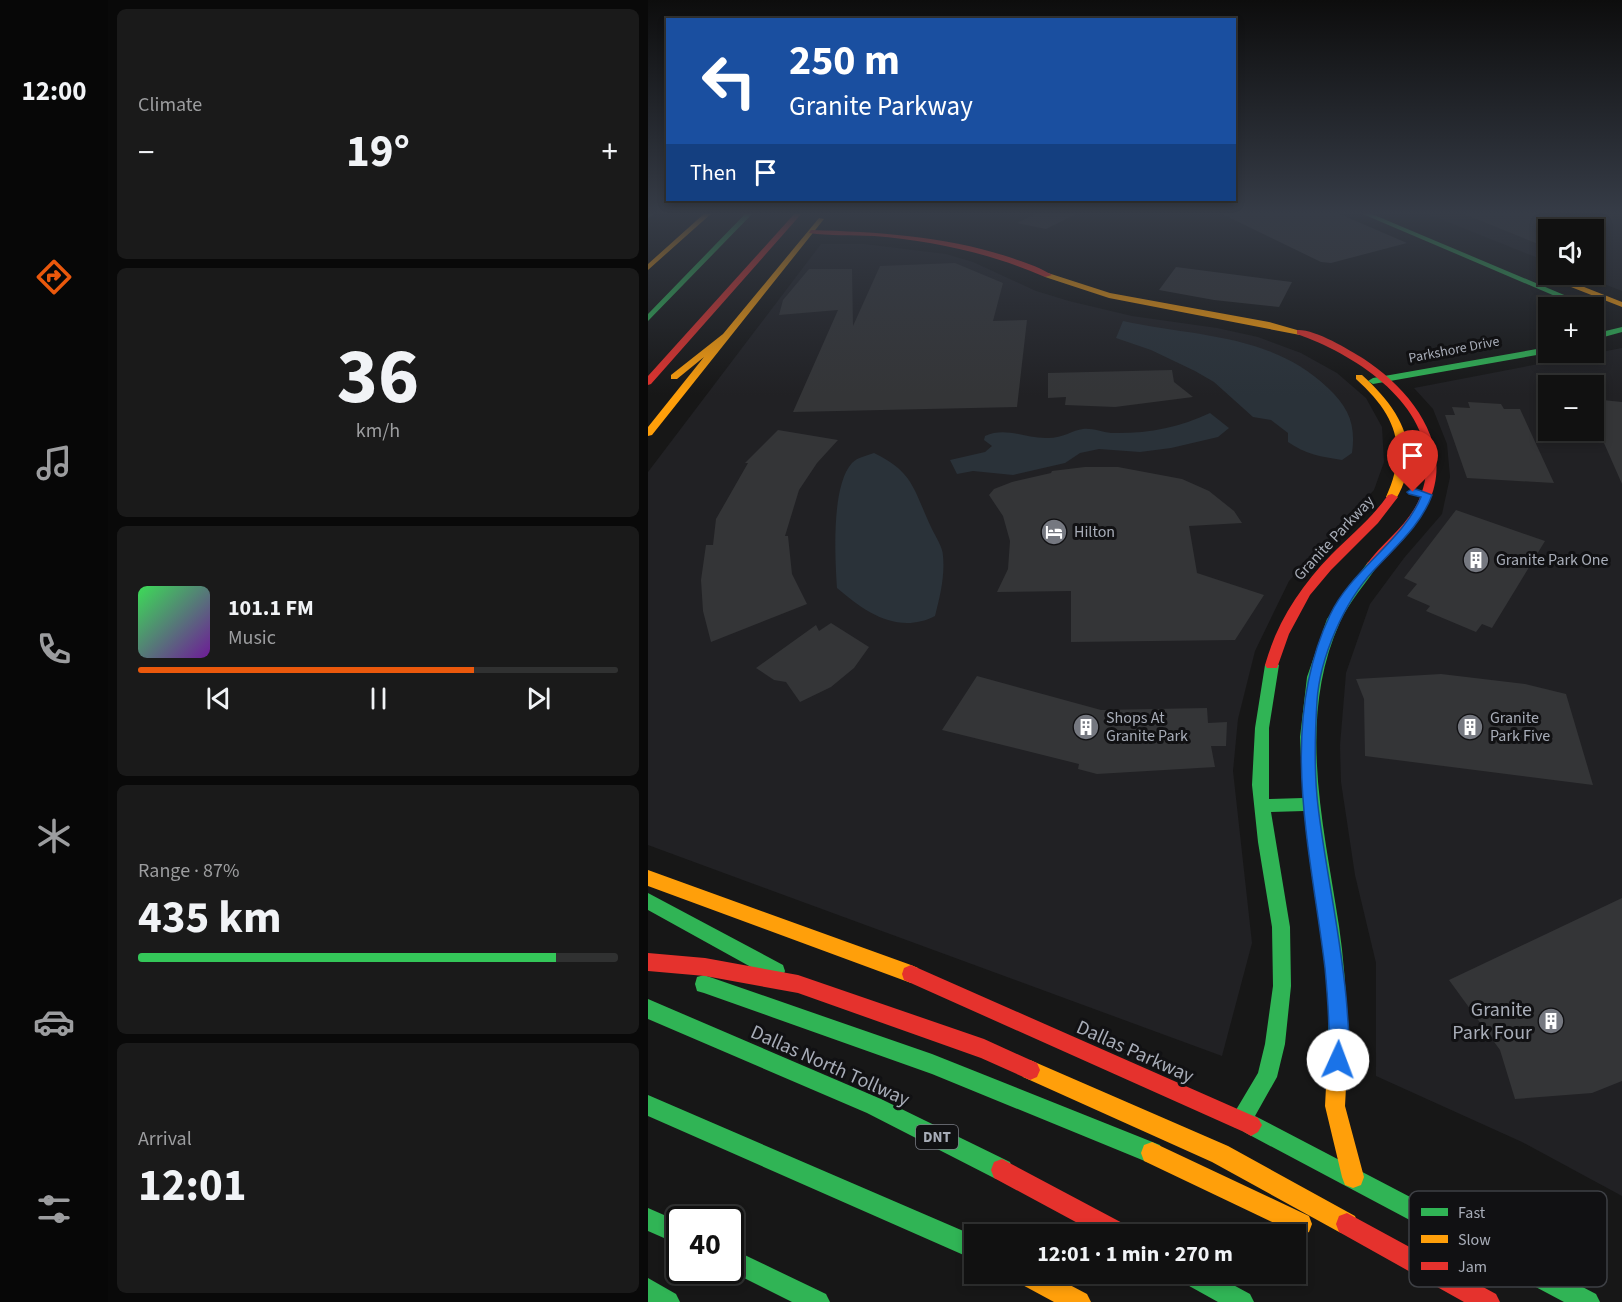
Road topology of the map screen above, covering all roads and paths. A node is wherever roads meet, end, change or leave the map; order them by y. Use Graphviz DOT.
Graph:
graph roads {
  1 [pos="693,273"];
  2 [pos="746,273"];
  3 [pos="778,273"];
  4 [pos="1016,273"];
  5 [pos="1506,273"];
  6 [pos="1543,273"];
  7 [pos="1565,297"];
  8 [pos="1114,301"];
  9 [pos="1622,305"];
  10 [pos="1604,313"];
  11 [pos="648,319"];
  12 [pos="1622,320"];
  13 [pos="1622,329"];
  14 [pos="729,333"];
  15 [pos="1604,334"];
  16 [pos="1622,341"];
  17 [pos="1604,344"];
  18 [pos="1538,352"];
  19 [pos="1389,379"];
  20 [pos="648,382"];
  21 [pos="1365,382"];
  22 [pos="648,399"];
  23 [pos="648,433"];
  24 [pos="1399,488"];
  25 [pos="1427,495"];
  26 [pos="1300,600"];
  27 [pos="1328,609"];
  28 [pos="1310,804"];
  29 [pos="1262,806"];
  30 [pos="648,879"];
  31 [pos="648,901"];
  32 [pos="648,962"];
  33 [pos="648,967"];
  34 [pos="798,984"];
  35 [pos="648,1009"];
  36 [pos="648,1105"];
  37 [pos="1241,1120"];
  38 [pos="1353,1177"];
  39 [pos="1409,1207"];
  40 [pos="648,1219"];
  41 [pos="1102,1224"];
  42 [pos="666,1227"];
  43 [pos="1317,1232"];
  44 [pos="964,1243"];
  45 [pos="1409,1258"];
  46 [pos="744,1266"];
  47 [pos="1044,1284"];
  48 [pos="1209,1284"];
  49 [pos="1461,1287"];
  50 [pos="1560,1287"];
  51 [pos="648,1290"];
  52 [pos="668,1302"];
  53 [pos="818,1302"];
  54 [pos="1079,1302"];
  55 [pos="1242,1302"];
  56 [pos="1488,1302"];
  57 [pos="1588,1302"];
  1 -- 11 [label="main road"];
  2 -- 20 [label="main road"];
  3 -- 14 [label="main road"];
  4 -- 8 [label="main road, Granite Parkway"];
  5 -- 7 [label="main road"];
  6 -- 9 [label="main road"];
  8 -- 19 [label="main road, Granite Parkway"];
  8 -- 21 [label="main road, Granite Parkway"];
  10 -- 12 [label="main road"];
  13 -- 15 [label="main road"];
  14 -- 22 [label="main road"];
  14 -- 23 [label="main road"];
  16 -- 17 [label="main road"];
  18 -- 19 [label="main road, Parkshore Drive"];
  19 -- 21 [label="main road, Parkshore Drive"];
  19 -- 25 [label="main road, Granite Parkway"];
  21 -- 24 [label="main road, Granite Parkway"];
  24 -- 25 [label="main road"];
  24 -- 26 [label="main road, Granite Parkway"];
  25 -- 27 [label="main road, Granite Parkway"];
  26 -- 27 [label="main road"];
  26 -- 29 [label="main road, Granite Parkway"];
  27 -- 28 [label="main road, Granite Parkway"];
  28 -- 29 [label="main road"];
  28 -- 38 [label="main road, Granite Parkway"];
  29 -- 37 [label="main road, Granite Parkway"];
  30 -- 37 [label="main road, Dallas Parkway"];
  31 -- 34 [label="main road"];
  32 -- 34 [label="main road"];
  33 -- 43 [label="main road"];
  34 -- 45 [label="main road"];
  35 -- 41 [label="main road, Dallas North Tollway / DNT"];
  36 -- 44 [label="main road"];
  37 -- 38 [label="main road, Dallas Parkway"];
  38 -- 39 [label="main road, Dallas Parkway"];
  40 -- 42 [label="main road"];
  46 -- 53 [label="main road"];
  47 -- 54 [label="main road"];
  48 -- 55 [label="main road"];
  49 -- 56 [label="main road"];
  50 -- 57 [label="main road, Dallas Parkway"];
  51 -- 52 [label="main road"];
}
